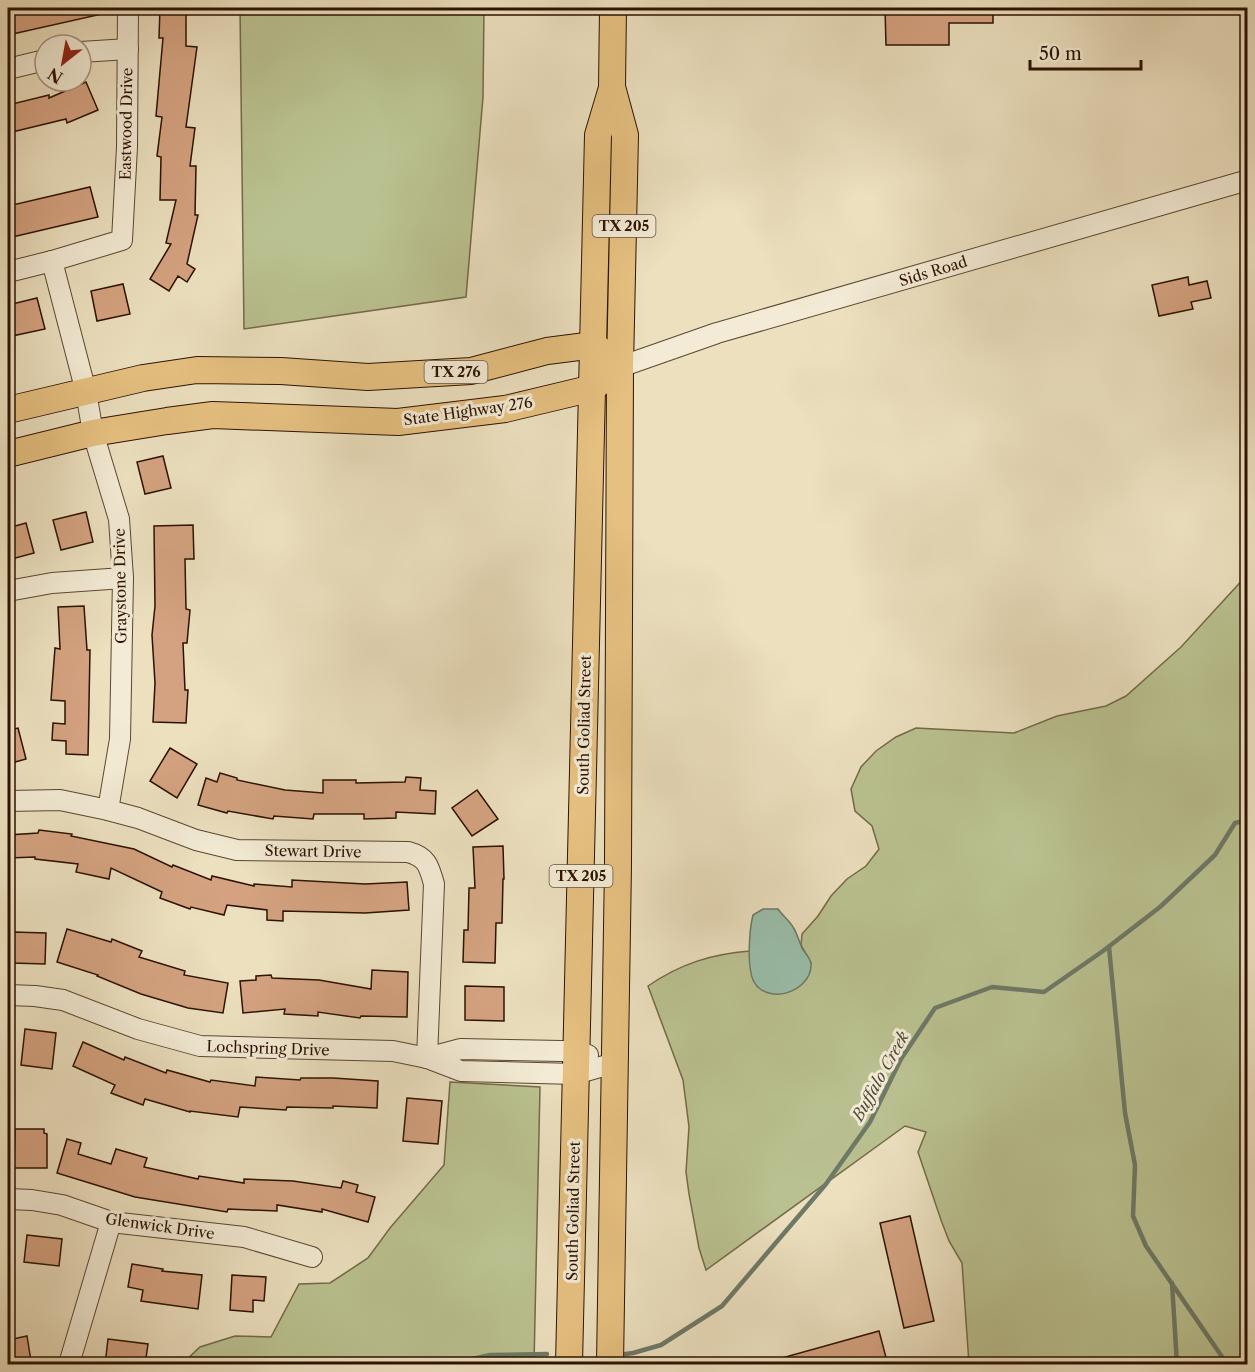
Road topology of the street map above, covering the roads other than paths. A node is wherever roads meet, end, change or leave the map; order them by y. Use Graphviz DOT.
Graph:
graph roads {
  1 [pos="128,8"];
  2 [pos="613,8"];
  3 [pos="128,49"];
  4 [pos="93,51"];
  5 [pos="33,63"];
  6 [pos="8,69"];
  7 [pos="612,87"];
  8 [pos="1248,180"];
  9 [pos="52,261"];
  10 [pos="8,272"];
  11 [pos="594,345"];
  12 [pos="620,367"];
  13 [pos="593,388"];
  14 [pos="86,392"];
  15 [pos="8,410"];
  16 [pos="93,433"];
  17 [pos="8,454"];
  18 [pos="123,578"];
  19 [pos="8,591"];
  20 [pos="8,801"];
  21 [pos="108,810"];
  22 [pos="8,995"];
  23 [pos="427,1058"];
  24 [pos="576,1063"];
  25 [pos="614,1063"];
  26 [pos="8,1199"];
  27 [pos="111,1222"];
  28 [pos="312,1257"];
  29 [pos="69,1365"];
  30 [pos="569,1365"];
  31 [pos="610,1365"];
  1 -- 3 [label="street, Eastwood Drive"];
  2 -- 7 [label="main road, South Goliad Street / TX 205"];
  3 -- 4 [label="street"];
  3 -- 9 [label="street, Eastwood Drive"];
  5 -- 6 [label="street"];
  7 -- 11 [label="main road, South Goliad Street / TX 205"];
  7 -- 12 [label="main road, South Goliad Street / TX 205"];
  8 -- 12 [label="street, Sids Road"];
  9 -- 10 [label="street"];
  9 -- 14 [label="street, Graystone Drive"];
  11 -- 12 [label="main road"];
  11 -- 13 [label="main road, South Goliad Street / TX 205"];
  11 -- 14 [label="main road, TX 276"];
  12 -- 13 [label="main road, State Highway 276"];
  12 -- 25 [label="main road, South Goliad Street / TX 205"];
  13 -- 16 [label="main road, State Highway 276"];
  13 -- 24 [label="main road, South Goliad Street / TX 205"];
  14 -- 15 [label="main road, TX 276"];
  14 -- 16 [label="street, Graystone Drive"];
  16 -- 17 [label="main road, State Highway 276"];
  16 -- 18 [label="street, Graystone Drive"];
  18 -- 19 [label="street"];
  18 -- 21 [label="street, Graystone Drive"];
  20 -- 21 [label="street, Stewart Drive"];
  21 -- 23 [label="street, Stewart Drive"];
  22 -- 23 [label="street, Lochspring Drive"];
  23 -- 24 [label="street, Lochspring Drive"];
  24 -- 25 [label="street, Lochspring Drive"];
  24 -- 30 [label="main road, South Goliad Street / TX 205"];
  25 -- 31 [label="main road, South Goliad Street / TX 205"];
  26 -- 27 [label="street, Glenwick Drive"];
  27 -- 28 [label="street, Glenwick Drive"];
  27 -- 29 [label="street"];
}
